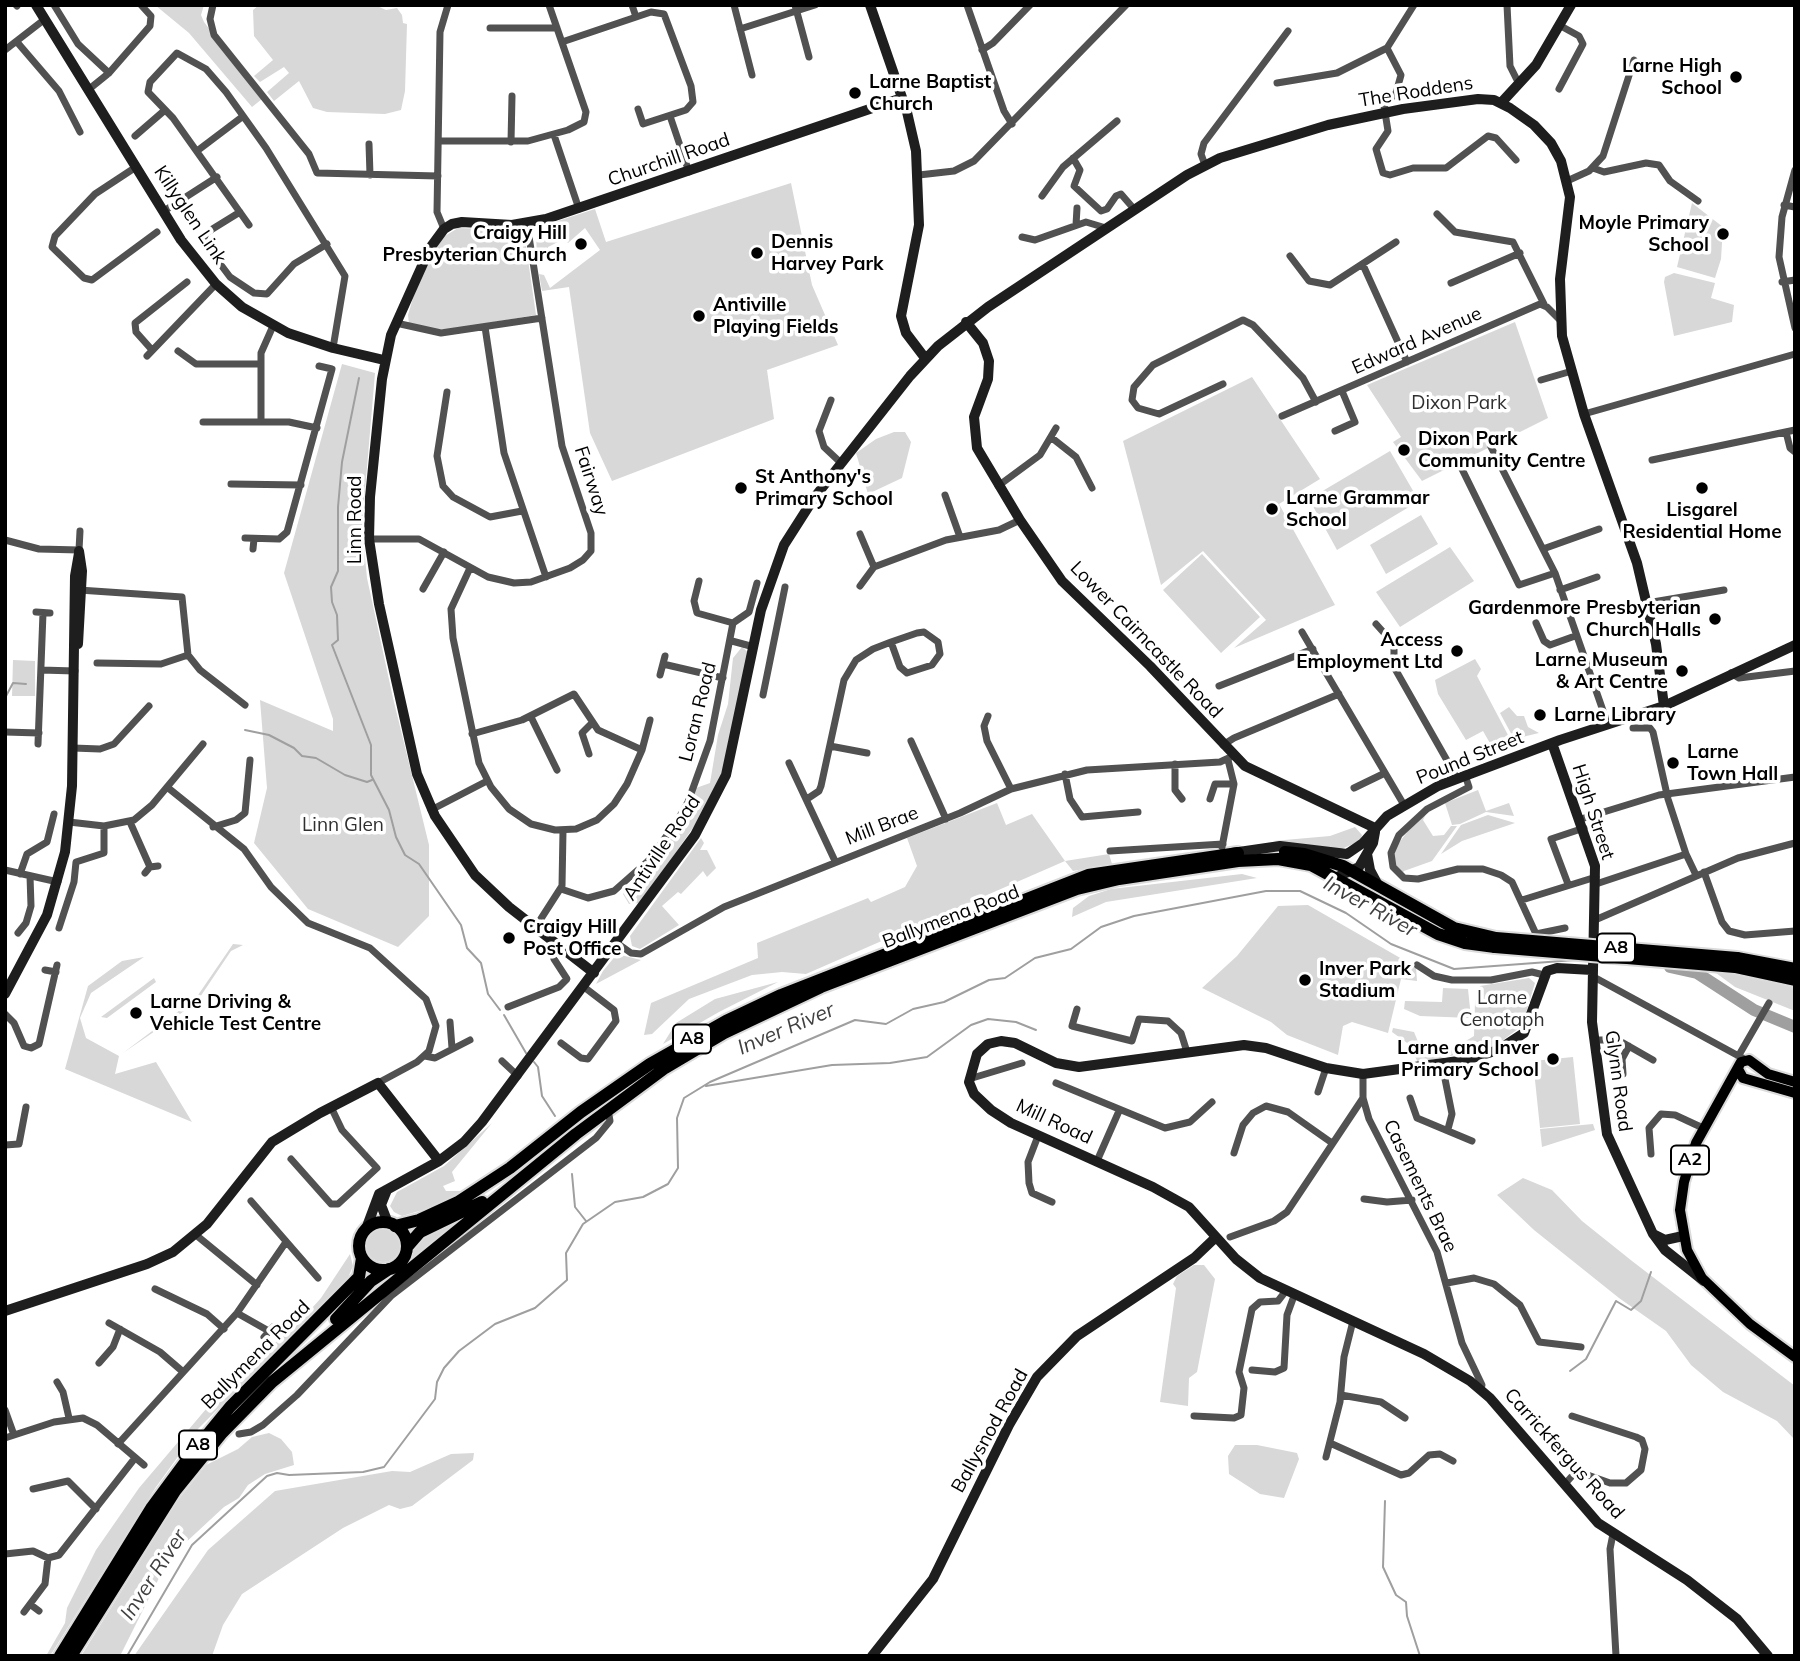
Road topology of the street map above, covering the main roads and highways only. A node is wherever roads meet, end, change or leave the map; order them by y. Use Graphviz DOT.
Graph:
graph roads {
  1 [pos="1496,943"];
  2 [pos="1736,963"];
  3 [pos="1795,969"];
  4 [pos="1795,980"];
  5 [pos="1738,1069"];
  6 [pos="1751,1075"];
  7 [pos="1795,1082"];
  8 [pos="1726,1092"];
  9 [pos="1795,1093"];
  10 [pos="534,1167"];
  11 [pos="392,1225"];
  12 [pos="407,1247"];
  13 [pos="362,1258"];
  14 [pos="389,1269"];
  15 [pos="1795,1357"];
  16 [pos="272,1382"];
  17 [pos="60,1656"];
  18 [pos="71,1656"];
  1 -- 2 [label="highway, A8, bridge"];
  1 -- 10 [label="highway, Ballymena Road / A8"];
  1 -- 11 [label="highway, Ballymena Road / A8"];
  2 -- 3 [label="highway, A8"];
  2 -- 4 [label="highway, A8"];
  5 -- 6 [label="main road"];
  5 -- 6 [label="main road, A2"];
  5 -- 8 [label="main road, A2"];
  6 -- 7 [label="main road"];
  6 -- 8 [label="main road, A2"];
  6 -- 9 [label="main road"];
  8 -- 15 [label="main road, A2"];
  10 -- 12 [label="highway, A8"];
  10 -- 16 [label="highway, Ballymena Road / A8"];
  11 -- 12 [label="highway"];
  11 -- 13 [label="highway, A8"];
  12 -- 14 [label="highway, A8"];
  13 -- 14 [label="highway"];
  13 -- 17 [label="highway, Ballymena Road / A8"];
  14 -- 16 [label="highway, A8"];
  16 -- 18 [label="highway, Ballymena Road / A8"];
}
